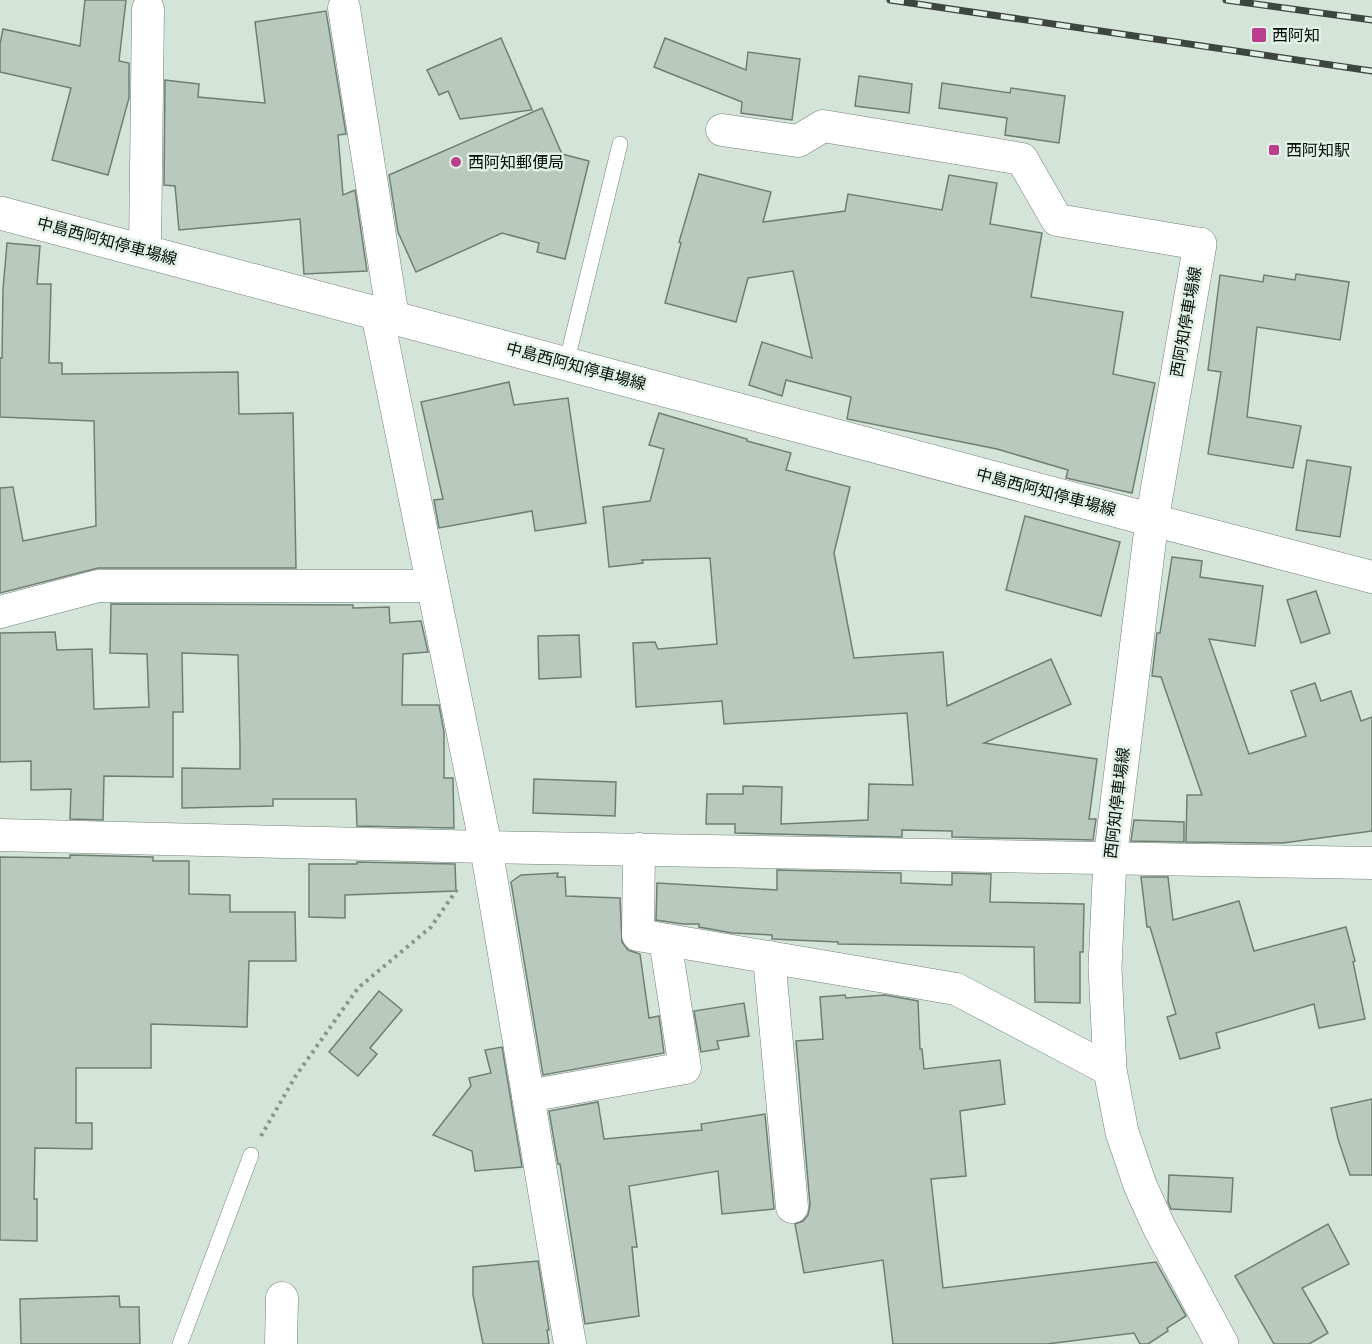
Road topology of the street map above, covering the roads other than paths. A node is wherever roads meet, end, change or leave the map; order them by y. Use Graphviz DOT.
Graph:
graph roads {
  1 [pos="344,8"];
  2 [pos="148,9"];
  3 [pos="722,130"];
  4 [pos="620,144"];
  5 [pos="0,213"];
  6 [pos="1200,244"];
  7 [pos="144,251"];
  8 [pos="385,315"];
  9 [pos="566,364"];
  10 [pos="1152,520"];
  11 [pos="1372,577"];
  12 [pos="432,586"];
  13 [pos="0,612"];
  14 [pos="0,835"];
  15 [pos="486,847"];
  16 [pos="639,849"];
  17 [pos="1110,859"];
  18 [pos="1372,863"];
  19 [pos="665,940"];
  20 [pos="769,957"];
  21 [pos="1110,1070"];
  22 [pos="528,1096"];
  23 [pos="251,1155"];
  24 [pos="792,1207"];
  25 [pos="282,1298"];
  26 [pos="180,1344"];
  27 [pos="281,1344"];
  28 [pos="570,1344"];
  29 [pos="1222,1344"];
  1 -- 8 [label="street"];
  2 -- 7 [label="street"];
  3 -- 6 [label="street"];
  4 -- 9 [label="lane"];
  5 -- 7 [label="main road, 中島西阿知停車場線"];
  6 -- 10 [label="main road, 西阿知停車場線"];
  7 -- 8 [label="main road, 中島西阿知停車場線"];
  8 -- 9 [label="main road, 中島西阿知停車場線"];
  8 -- 12 [label="street"];
  9 -- 10 [label="main road, 中島西阿知停車場線"];
  10 -- 11 [label="street"];
  10 -- 17 [label="main road, 西阿知停車場線"];
  12 -- 13 [label="street"];
  12 -- 15 [label="street"];
  14 -- 15 [label="street"];
  15 -- 16 [label="street"];
  15 -- 22 [label="street"];
  16 -- 17 [label="street"];
  16 -- 19 [label="street"];
  17 -- 18 [label="street"];
  17 -- 21 [label="main road, 西阿知停車場線"];
  19 -- 20 [label="street"];
  19 -- 22 [label="street"];
  20 -- 21 [label="street"];
  20 -- 24 [label="street"];
  21 -- 29 [label="main road, 西阿知停車場線"];
  22 -- 28 [label="street"];
  23 -- 26 [label="lane"];
  25 -- 27 [label="street"];
}
